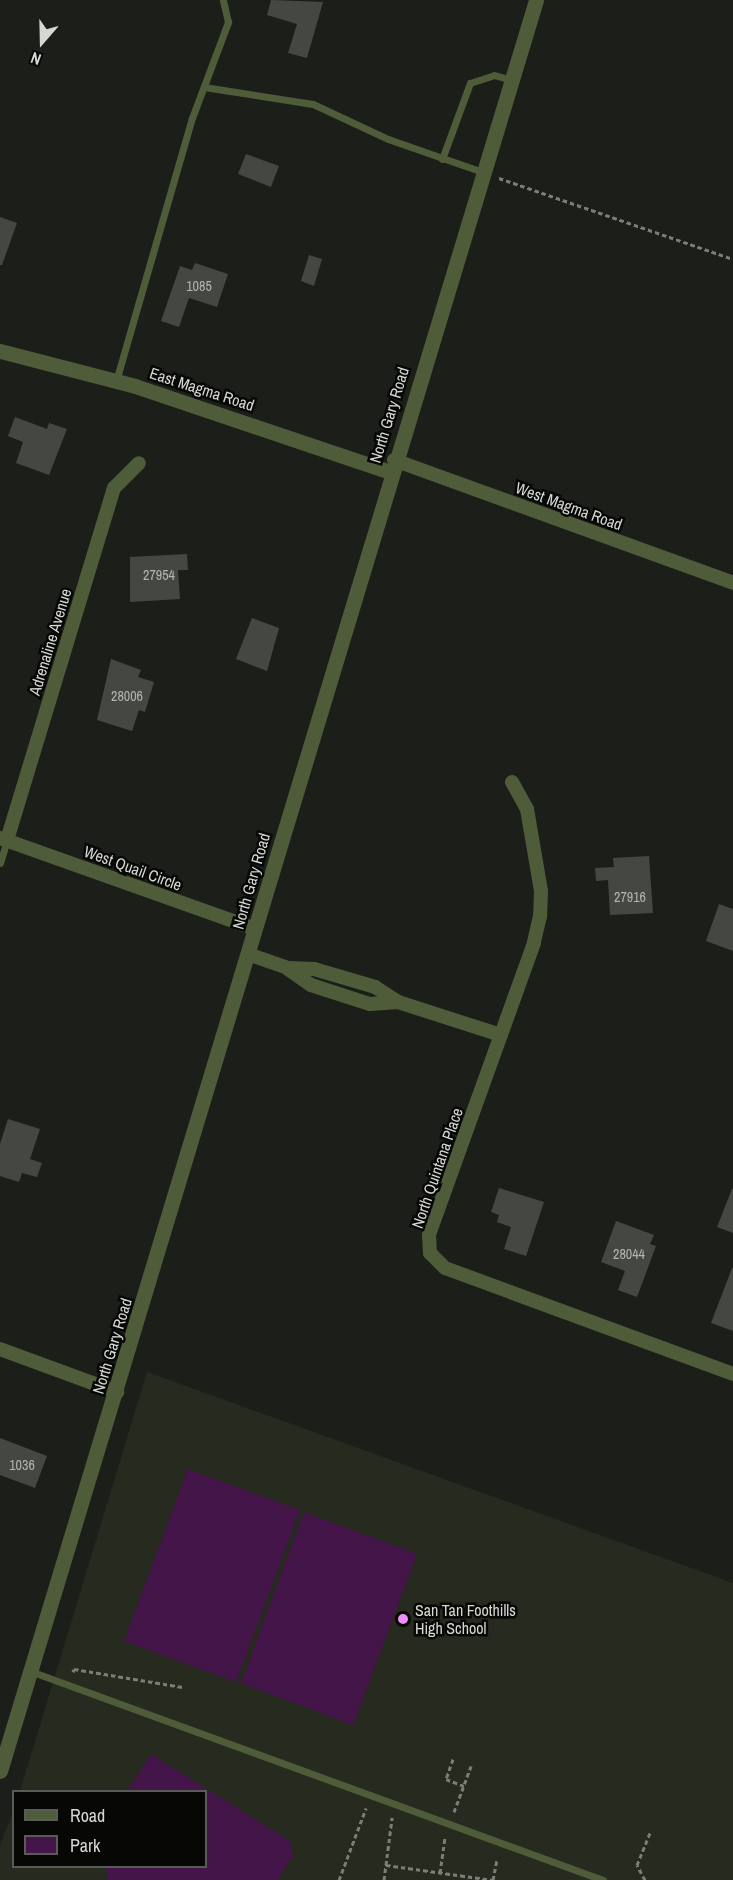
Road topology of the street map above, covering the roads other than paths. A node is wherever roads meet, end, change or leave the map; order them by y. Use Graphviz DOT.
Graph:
graph roads {
  1 [pos="223,0"];
  2 [pos="536,0"];
  3 [pos="511,80"];
  4 [pos="204,87"];
  5 [pos="442,159"];
  6 [pos="483,172"];
  7 [pos="0,351"];
  8 [pos="116,381"];
  9 [pos="139,463"];
  10 [pos="392,466"];
  11 [pos="733,583"];
  12 [pos="512,782"];
  13 [pos="4,839"];
  14 [pos="0,863"];
  15 [pos="255,929"];
  16 [pos="248,954"];
  17 [pos="501,1035"];
  18 [pos="0,1349"];
  19 [pos="733,1374"];
  20 [pos="117,1392"];
  21 [pos="30,1671"];
  22 [pos="0,1772"];
  23 [pos="603,1880"];
  1 -- 4 [label="lane"];
  2 -- 3 [label="street, North Gary Road"];
  3 -- 5 [label="lane"];
  3 -- 6 [label="street, North Gary Road"];
  4 -- 5 [label="lane"];
  4 -- 8 [label="lane"];
  5 -- 6 [label="lane"];
  6 -- 10 [label="street, North Gary Road"];
  7 -- 8 [label="street, East Magma Road"];
  8 -- 10 [label="street, East Magma Road"];
  9 -- 13 [label="street, Adrenaline Avenue"];
  10 -- 11 [label="street, West Magma Road"];
  10 -- 15 [label="street, North Gary Road"];
  12 -- 17 [label="street, North Quintana Place"];
  13 -- 14 [label="lane"];
  13 -- 15 [label="street, West Quail Circle"];
  15 -- 16 [label="street, North Gary Road"];
  16 -- 17 [label="street"];
  16 -- 20 [label="street, North Gary Road"];
  17 -- 19 [label="street, North Quintana Place"];
  18 -- 20 [label="street"];
  20 -- 21 [label="street, North Gary Road"];
  21 -- 22 [label="street, North Gary Road"];
  21 -- 23 [label="lane"];
}
